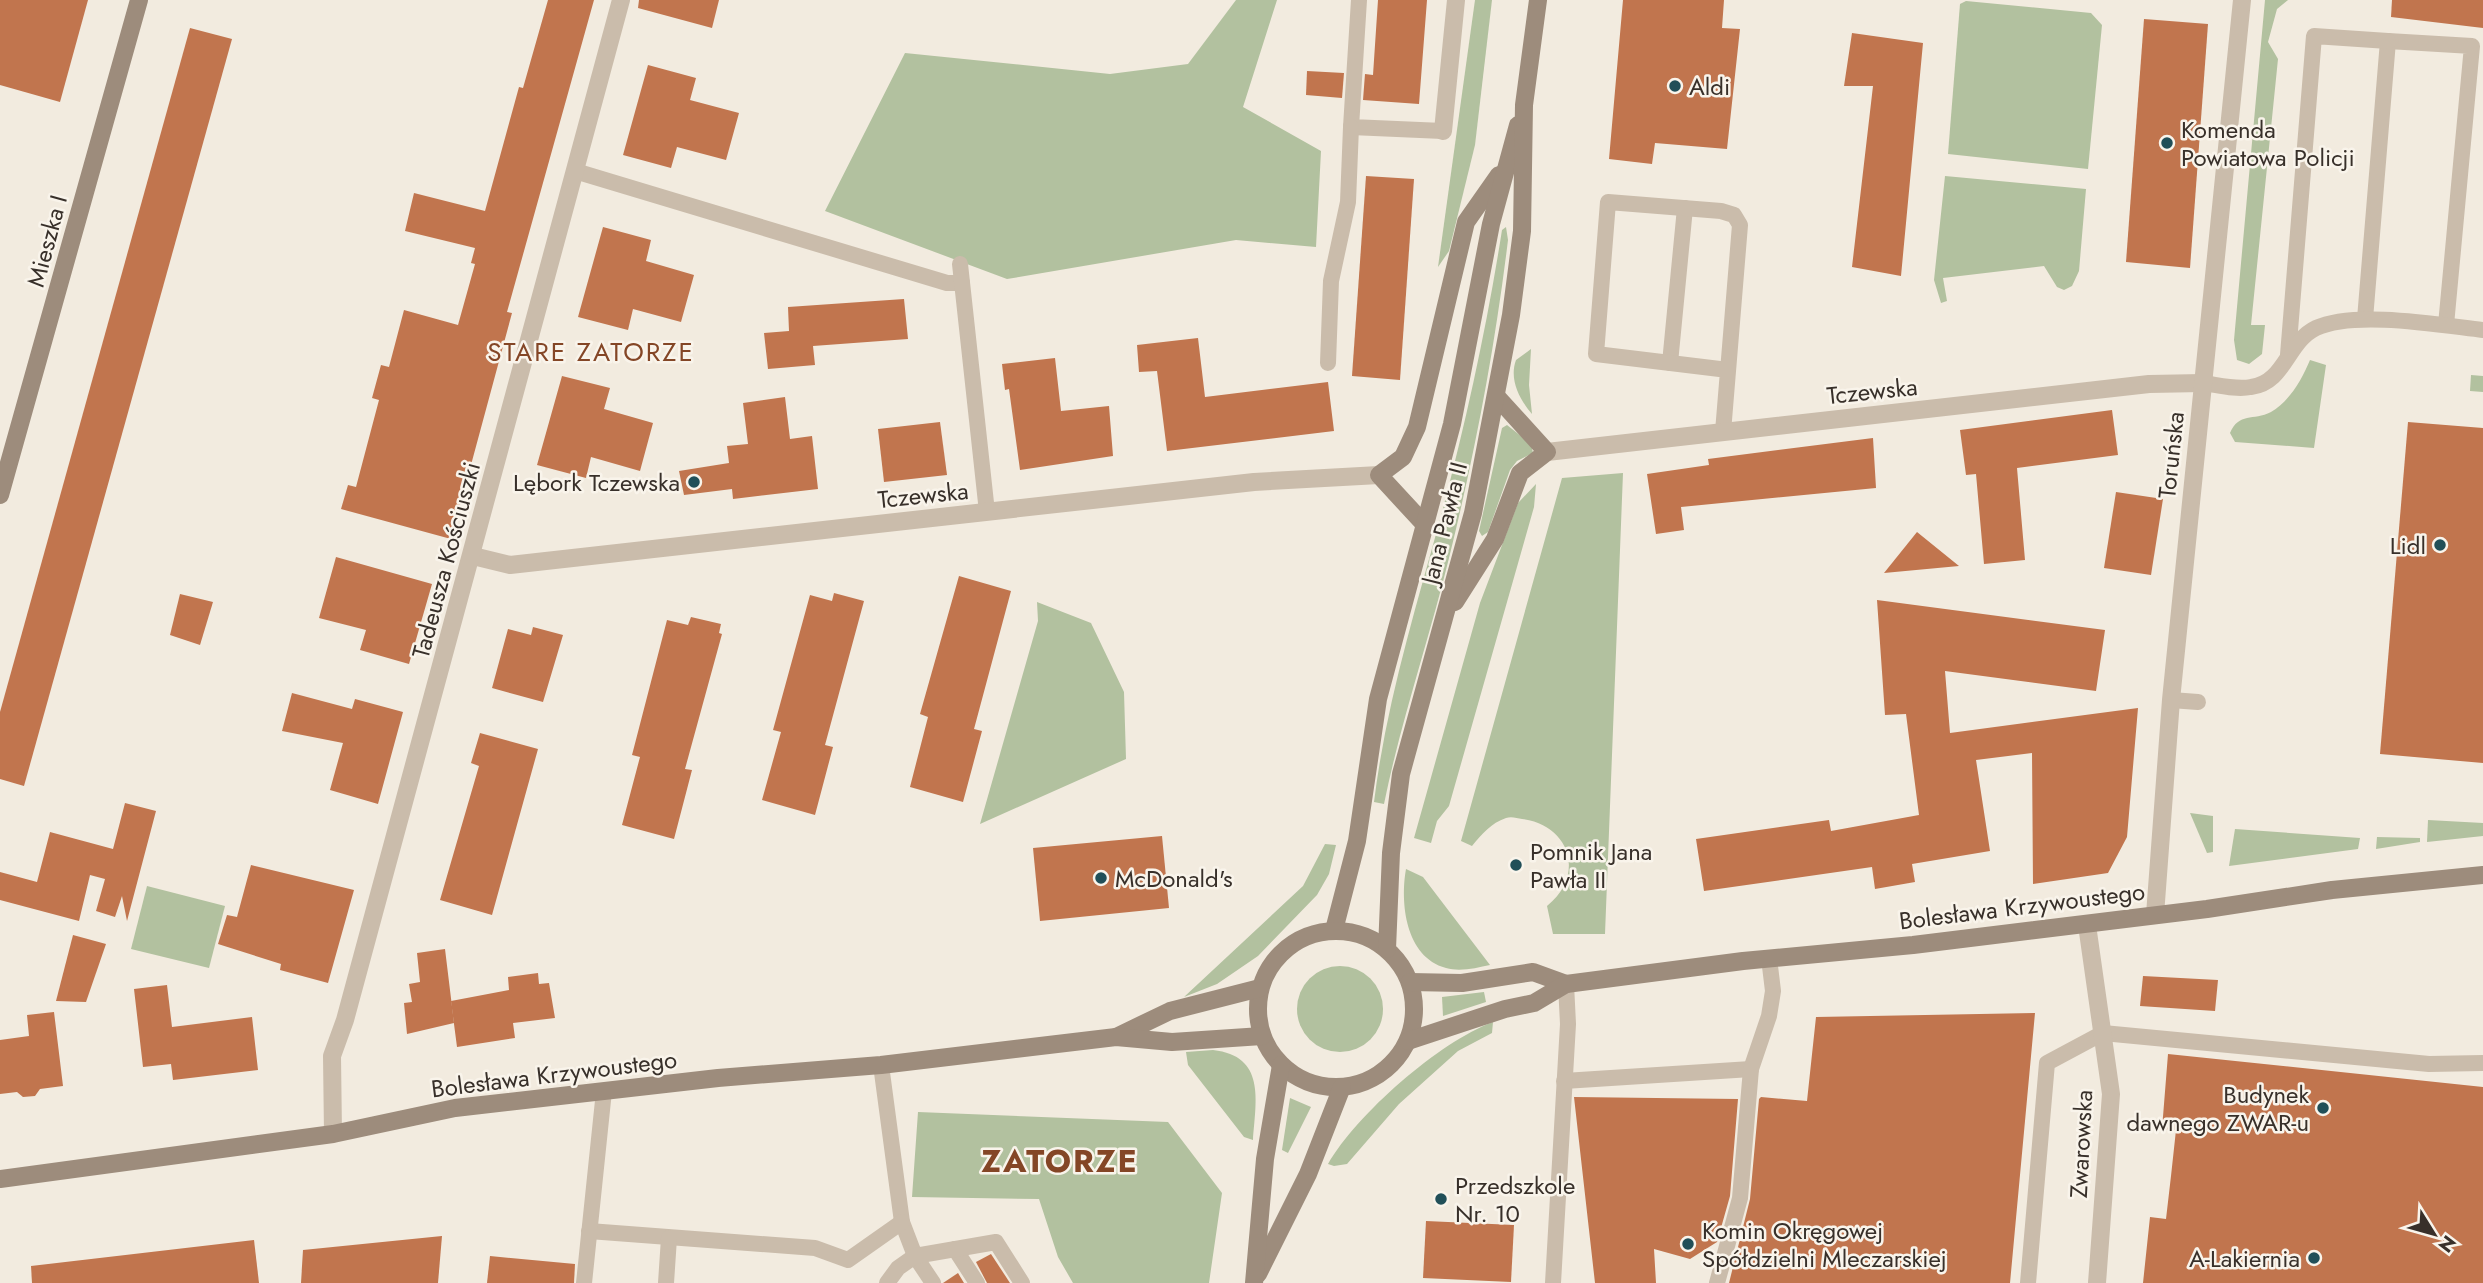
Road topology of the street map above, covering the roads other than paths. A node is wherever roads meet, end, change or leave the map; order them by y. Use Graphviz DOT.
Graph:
graph roads {
  1 [pos="139,0"];
  2 [pos="621,0"];
  3 [pos="1359,0"];
  4 [pos="1456,0"];
  5 [pos="1538,0"];
  6 [pos="2242,0"];
  7 [pos="2388,41"];
  8 [pos="2478,47"];
  9 [pos="1524,105"];
  10 [pos="1351,127"];
  11 [pos="1443,131"];
  12 [pos="1505,167"];
  13 [pos="575,171"];
  14 [pos="1685,208"];
  15 [pos="960,264"];
  16 [pos="962,283"];
  17 [pos="2365,319"];
  18 [pos="2446,325"];
  19 [pos="2483,330"];
  20 [pos="2288,355"];
  21 [pos="1328,363"];
  22 [pos="1670,363"];
  23 [pos="1728,370"];
  24 [pos="2203,383"];
  25 [pos="1497,397"];
  26 [pos="1723,432"];
  27 [pos="1547,452"];
  28 [pos="5,459"];
  29 [pos="1379,475"];
  30 [pos="0,495"];
  31 [pos="988,512"];
  32 [pos="1426,526"];
  33 [pos="473,556"];
  34 [pos="1446,617"];
  35 [pos="2171,700"];
  36 [pos="2198,702"];
  37 [pos="2483,875"];
  38 [pos="2155,915"];
  39 [pos="2087,925"];
  40 [pos="1334,930"];
  41 [pos="1387,949"];
  42 [pos="1769,958"];
  43 [pos="1410,982"];
  44 [pos="1566,984"];
  45 [pos="1260,988"];
  46 [pos="2103,1033"];
  47 [pos="1262,1036"];
  48 [pos="1116,1037"];
  49 [pos="1408,1041"];
  50 [pos="2483,1063"];
  51 [pos="881,1065"];
  52 [pos="1281,1065"];
  53 [pos="1751,1069"];
  54 [pos="1564,1081"];
  55 [pos="1342,1087"];
  56 [pos="604,1091"];
  57 [pos="333,1134"];
  58 [pos="0,1179"];
  59 [pos="902,1222"];
  60 [pos="589,1231"];
  61 [pos="669,1238"];
  62 [pos="955,1249"];
  63 [pos="915,1256"];
  64 [pos="584,1283"];
  65 [pos="666,1283"];
  66 [pos="887,1283"];
  67 [pos="933,1283"];
  68 [pos="977,1283"];
  69 [pos="1022,1283"];
  70 [pos="1254,1283"];
  71 [pos="1553,1283"];
  72 [pos="1717,1283"];
  73 [pos="2028,1283"];
  74 [pos="2097,1283"];
  1 -- 28 [label="main road, Mieszka I"];
  2 -- 13 [label="street, Tadeusza Kościuszki"];
  3 -- 10 [label="lane"];
  4 -- 11 [label="street"];
  5 -- 9 [label="main road, Jana Pawła II"];
  6 -- 24 [label="street, Toruńska"];
  7 -- 8 [label="lane"];
  7 -- 17 [label="lane"];
  7 -- 20 [label="lane"];
  8 -- 18 [label="lane"];
  9 -- 12 [label="main road, Jana Pawła II"];
  9 -- 25 [label="main road, Jana Pawła II"];
  10 -- 11 [label="lane"];
  10 -- 21 [label="lane"];
  12 -- 29 [label="main road"];
  12 -- 32 [label="main road, Jana Pawła II"];
  13 -- 16 [label="lane"];
  13 -- 33 [label="street, Tadeusza Kościuszki"];
  14 -- 22 [label="lane"];
  14 -- 22 [label="lane"];
  14 -- 23 [label="lane"];
  15 -- 16 [label="lane"];
  16 -- 31 [label="lane"];
  17 -- 18 [label="lane"];
  17 -- 20 [label="lane"];
  18 -- 19 [label="lane"];
  20 -- 24 [label="lane"];
  22 -- 23 [label="lane"];
  23 -- 26 [label="lane"];
  24 -- 26 [label="street, Tczewska"];
  24 -- 35 [label="street, Toruńska"];
  25 -- 27 [label="main road"];
  25 -- 34 [label="main road, Jana Pawła II"];
  26 -- 27 [label="street, Tczewska"];
  27 -- 34 [label="main road"];
  28 -- 30 [label="main road, Mieszka I"];
  29 -- 31 [label="street, Tczewska"];
  29 -- 32 [label="main road"];
  31 -- 33 [label="street, Tczewska"];
  32 -- 40 [label="main road, Jana Pawła II"];
  33 -- 57 [label="street, Tadeusza Kościuszki"];
  34 -- 41 [label="main road, Jana Pawła II"];
  35 -- 36 [label="lane"];
  35 -- 38 [label="street, Toruńska"];
  37 -- 38 [label="main road, Bolesława Krzywoustego"];
  38 -- 39 [label="main road, Bolesława Krzywoustego"];
  39 -- 42 [label="main road, Bolesława Krzywoustego"];
  39 -- 46 [label="street, Zwarowska"];
  40 -- 41 [label="main road"];
  40 -- 45 [label="main road"];
  41 -- 43 [label="main road"];
  42 -- 44 [label="main road, Bolesława Krzywoustego"];
  42 -- 53 [label="lane"];
  43 -- 44 [label="main road, Bolesława Krzywoustego"];
  43 -- 49 [label="main road"];
  44 -- 49 [label="main road, Bolesława Krzywoustego"];
  44 -- 54 [label="lane"];
  45 -- 47 [label="main road"];
  45 -- 48 [label="main road, Bolesława Krzywoustego"];
  46 -- 50 [label="lane"];
  46 -- 73 [label="lane"];
  46 -- 74 [label="street, Zwarowska"];
  47 -- 48 [label="main road, Bolesława Krzywoustego"];
  47 -- 52 [label="main road"];
  48 -- 51 [label="main road, Bolesława Krzywoustego"];
  49 -- 55 [label="main road"];
  51 -- 56 [label="main road, Bolesława Krzywoustego"];
  51 -- 59 [label="lane"];
  52 -- 55 [label="main road"];
  52 -- 70 [label="main road"];
  53 -- 54 [label="lane"];
  53 -- 72 [label="lane"];
  54 -- 71 [label="lane"];
  55 -- 70 [label="main road"];
  56 -- 57 [label="main road, Bolesława Krzywoustego"];
  56 -- 60 [label="lane"];
  57 -- 58 [label="main road, Bolesława Krzywoustego"];
  59 -- 61 [label="lane"];
  59 -- 63 [label="lane"];
  60 -- 61 [label="lane"];
  60 -- 64 [label="lane"];
  61 -- 65 [label="lane"];
  62 -- 63 [label="lane"];
  62 -- 68 [label="lane"];
  62 -- 69 [label="lane"];
  63 -- 66 [label="lane"];
  63 -- 67 [label="lane"];
}
